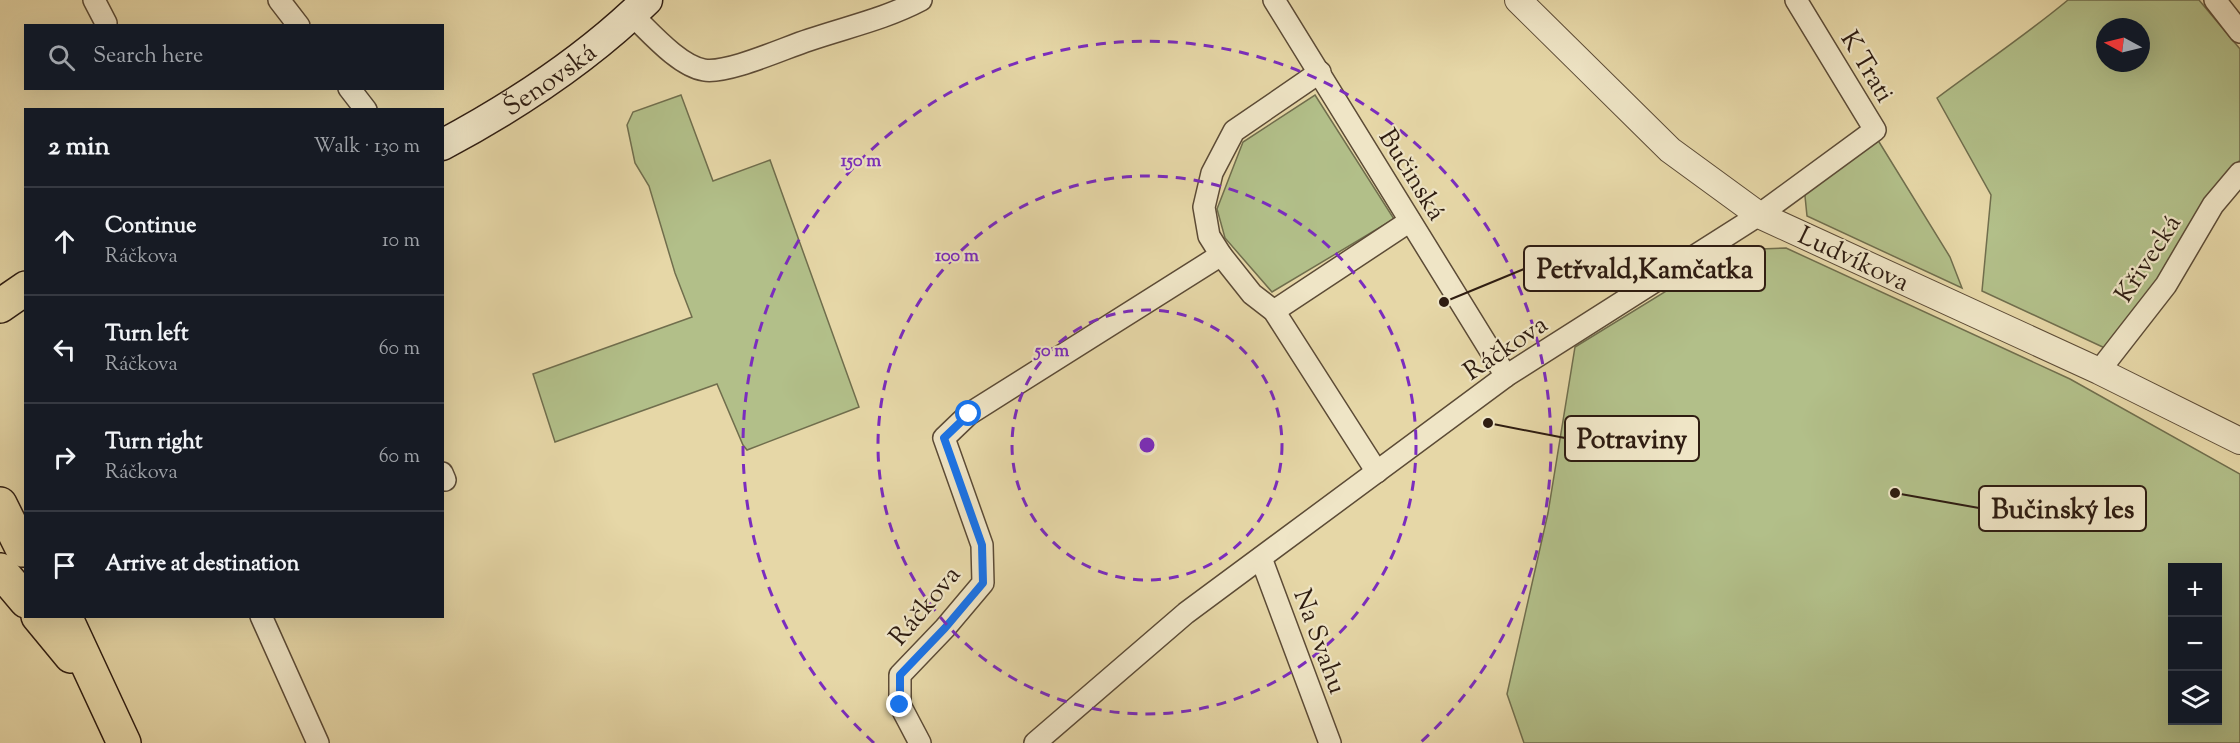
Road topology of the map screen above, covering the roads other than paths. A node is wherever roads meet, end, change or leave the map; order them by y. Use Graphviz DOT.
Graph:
graph roads {
  1 [pos="94,0"];
  2 [pos="279,0"];
  3 [pos="921,0"];
  4 [pos="1274,0"];
  5 [pos="1518,0"];
  6 [pos="1796,0"];
  7 [pos="2215,0"];
  8 [pos="640,8"];
  9 [pos="106,23"];
  10 [pos="297,24"];
  11 [pos="2240,32"];
  12 [pos="1320,72"];
  13 [pos="351,90"];
  14 [pos="364,108"];
  15 [pos="1875,129"];
  16 [pos="444,144"];
  17 [pos="2240,173"];
  18 [pos="1759,215"];
  19 [pos="1410,220"];
  20 [pos="1221,255"];
  21 [pos="24,273"];
  22 [pos="0,281"];
  23 [pos="24,289"];
  24 [pos="0,306"];
  25 [pos="1274,311"];
  26 [pos="2099,371"];
  27 [pos="1506,376"];
  28 [pos="2240,441"];
  29 [pos="1377,472"];
  30 [pos="0,504"];
  31 [pos="0,524"];
  32 [pos="16,558"];
  33 [pos="1261,558"];
  34 [pos="24,592"];
  35 [pos="40,618"];
  36 [pos="66,618"];
  37 [pos="262,618"];
  38 [pos="99,690"];
  39 [pos="124,743"];
  40 [pos="318,743"];
  41 [pos="920,743"];
  42 [pos="1035,743"];
  43 [pos="1330,743"];
  1 -- 9 [label="street"];
  2 -- 10 [label="street"];
  3 -- 8 [label="street"];
  4 -- 12 [label="street, Bučinská"];
  5 -- 18 [label="street, Ludvíkova"];
  6 -- 15 [label="street, K Trati"];
  7 -- 11 [label="street"];
  8 -- 16 [label="main road, Šenovská"];
  12 -- 19 [label="street, Bučinská"];
  12 -- 20 [label="street"];
  13 -- 14 [label="street"];
  15 -- 18 [label="street, Ráčkova"];
  17 -- 26 [label="street, Křivecká"];
  18 -- 26 [label="street, Ludvíkova"];
  18 -- 27 [label="street, Ráčkova"];
  19 -- 25 [label="street"];
  19 -- 27 [label="street, Bučinská"];
  20 -- 25 [label="street"];
  20 -- 41 [label="street, Ráčkova"];
  21 -- 22 [label="main road"];
  23 -- 24 [label="main road"];
  25 -- 29 [label="street"];
  26 -- 28 [label="street, Ludvíkova"];
  27 -- 29 [label="street, Ráčkova"];
  29 -- 33 [label="street, Ráčkova"];
  30 -- 32 [label="main road"];
  31 -- 32 [label="main road"];
  32 -- 34 [label="main road"];
  33 -- 42 [label="street, Ráčkova"];
  33 -- 43 [label="street, Na Svahu"];
  35 -- 38 [label="main road"];
  36 -- 38 [label="main road"];
  37 -- 40 [label="street"];
  38 -- 39 [label="main road"];
}
